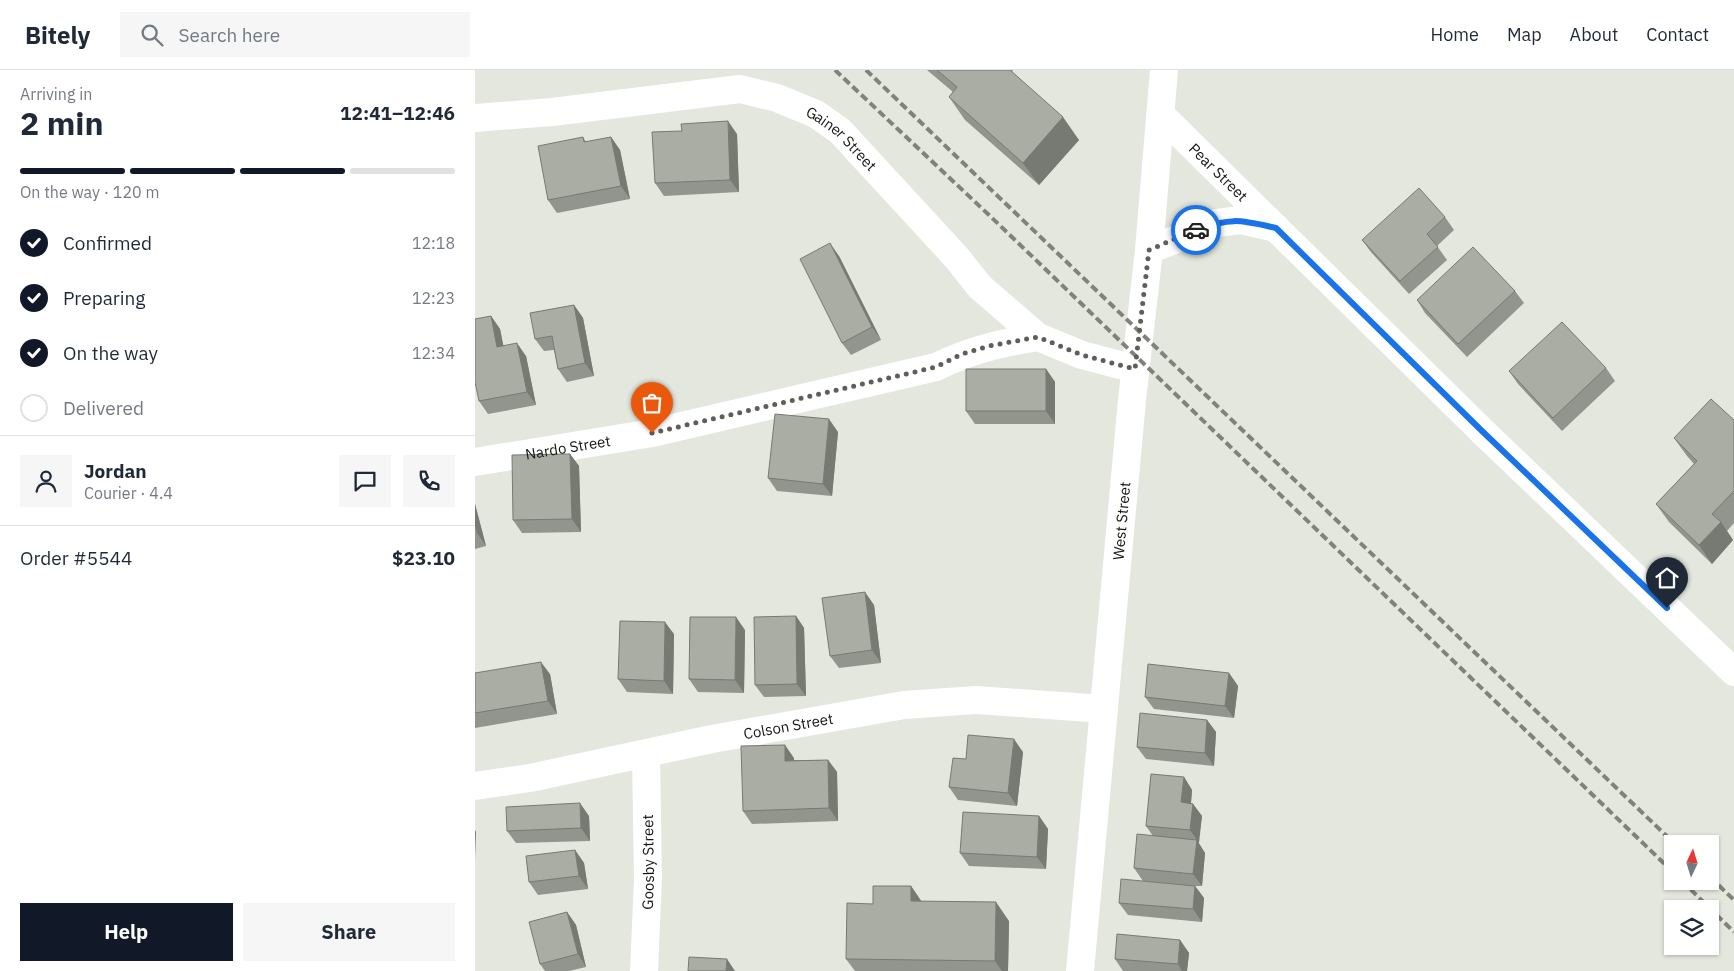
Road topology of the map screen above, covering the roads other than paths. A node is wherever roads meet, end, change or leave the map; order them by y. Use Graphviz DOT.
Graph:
graph roads {
  1 [pos="1164,70"];
  2 [pos="1161,115"];
  3 [pos="475,118"];
  4 [pos="1276,228"];
  5 [pos="1149,250"];
  6 [pos="1038,337"];
  7 [pos="1135,369"];
  8 [pos="475,462"];
  9 [pos="1734,672"];
  10 [pos="1104,709"];
  11 [pos="646,754"];
  12 [pos="475,786"];
  13 [pos="644,971"];
  14 [pos="1080,971"];
  1 -- 2 [label="street, West Street"];
  2 -- 4 [label="street, Pear Street"];
  2 -- 5 [label="street, West Street"];
  3 -- 6 [label="street, Gainer Street"];
  4 -- 5 [label="street, Pear Street"];
  4 -- 9 [label="street, Pear Street"];
  5 -- 7 [label="street, West Street"];
  6 -- 7 [label="street, Gainer Street"];
  6 -- 8 [label="street, Nardo Street"];
  7 -- 10 [label="street, West Street"];
  10 -- 11 [label="street, Colson Street"];
  10 -- 14 [label="street, West Street"];
  11 -- 12 [label="street, Colson Street"];
  11 -- 13 [label="street, Goosby Street"];
}
